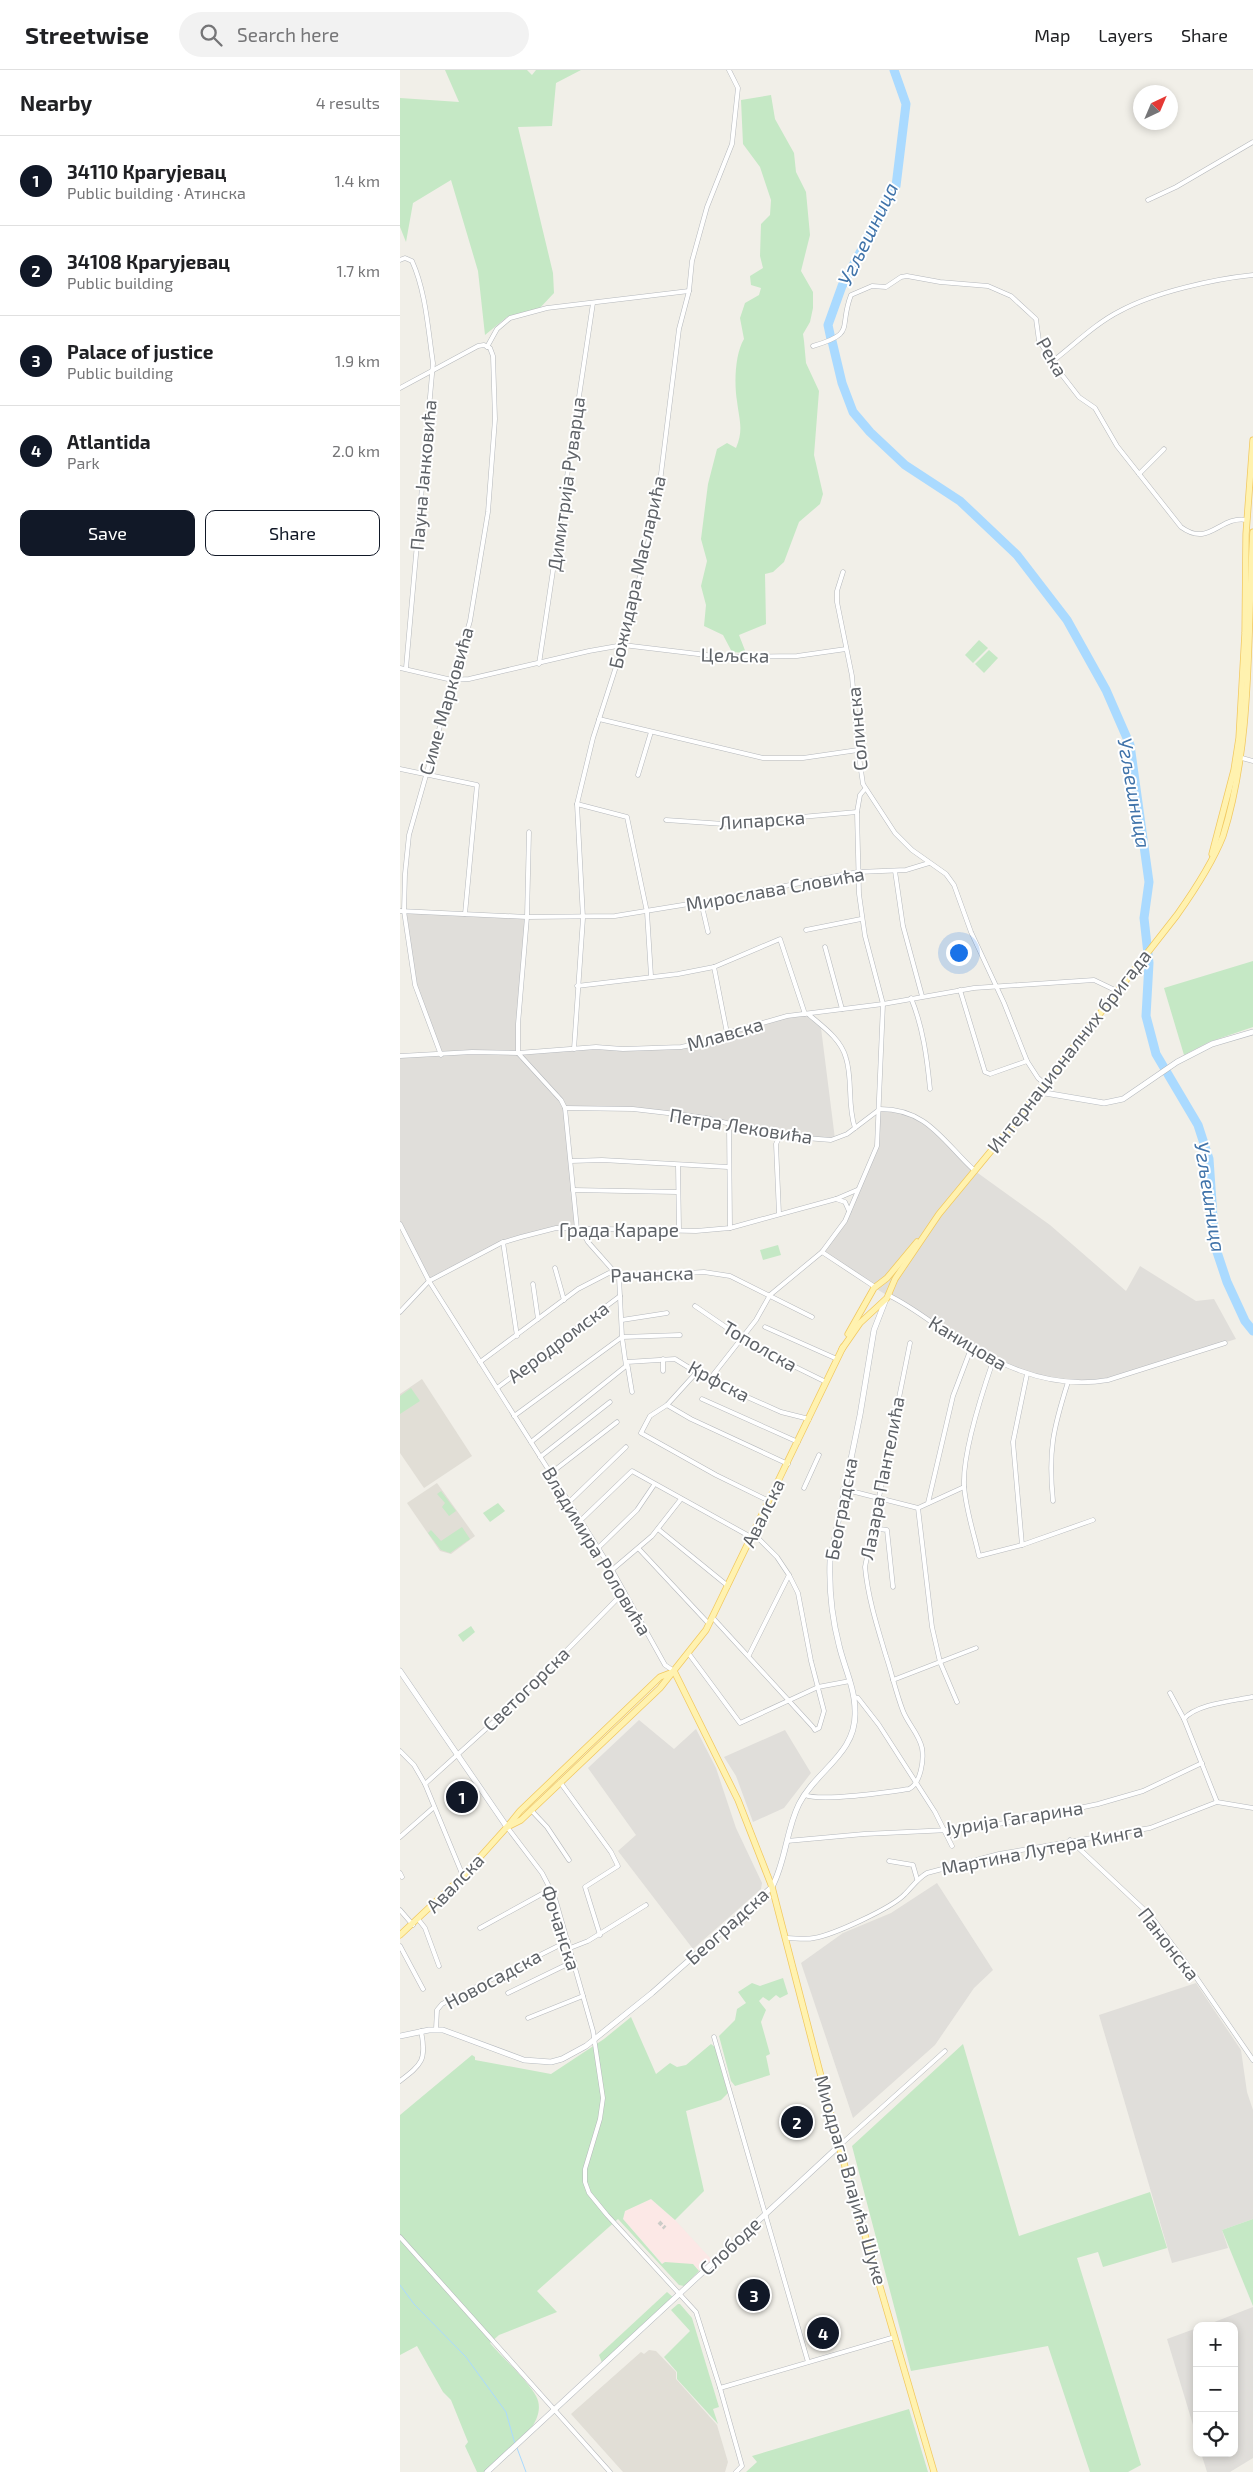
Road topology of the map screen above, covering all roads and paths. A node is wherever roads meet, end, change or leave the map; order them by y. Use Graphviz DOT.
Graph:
graph roads {
  1 [pos="729,70"];
  2 [pos="1253,142"];
  3 [pos="1148,200"];
  4 [pos="400,260"];
  5 [pos="1253,275"];
  6 [pos="689,290"];
  7 [pos="593,303"];
  8 [pos="485,346"];
  9 [pos="813,346"];
  10 [pos="1053,361"];
  11 [pos="432,370"];
  12 [pos="400,388"];
  13 [pos="1253,440"];
  14 [pos="1164,449"];
  15 [pos="1139,474"];
  16 [pos="1250,520"];
  17 [pos="1253,532"];
  18 [pos="843,572"];
  19 [pos="623,646"];
  20 [pos="846,649"];
  21 [pos="539,664"];
  22 [pos="400,668"];
  23 [pos="406,668"];
  24 [pos="452,680"];
  25 [pos="599,719"];
  26 [pos="651,732"];
  27 [pos="858,750"];
  28 [pos="1242,758"];
  29 [pos="1253,761"];
  30 [pos="400,769"];
  31 [pos="425,774"];
  32 [pos="638,775"];
  33 [pos="865,789"];
  34 [pos="577,804"];
  35 [pos="858,812"];
  36 [pos="666,820"];
  37 [pos="529,832"];
  38 [pos="1211,858"];
  39 [pos="929,863"];
  40 [pos="895,871"];
  41 [pos="858,872"];
  42 [pos="702,902"];
  43 [pos="402,911"];
  44 [pos="646,912"];
  45 [pos="465,914"];
  46 [pos="527,917"];
  47 [pos="583,918"];
  48 [pos="861,920"];
  49 [pos="806,930"];
  50 [pos="708,932"];
  51 [pos="825,947"];
  52 [pos="714,967"];
  53 [pos="651,976"];
  54 [pos="577,986"];
  55 [pos="995,987"];
  56 [pos="960,990"];
  57 [pos="1117,991"];
  58 [pos="922,996"];
  59 [pos="911,998"];
  60 [pos="883,1004"];
  61 [pos="842,1009"];
  62 [pos="806,1014"];
  63 [pos="1253,1032"];
  64 [pos="727,1033"];
  65 [pos="574,1049"];
  66 [pos="518,1053"];
  67 [pos="441,1054"];
  68 [pos="400,1056"];
  69 [pos="1027,1061"];
  70 [pos="1045,1084"];
  71 [pos="930,1089"];
  72 [pos="1039,1092"];
  73 [pos="564,1108"];
  74 [pos="880,1109"];
  75 [pos="729,1124"];
  76 [pos="856,1128"];
  77 [pos="780,1136"];
  78 [pos="571,1161"];
  79 [pos="678,1165"];
  80 [pos="728,1167"];
  81 [pos="974,1171"];
  82 [pos="573,1190"];
  83 [pos="857,1190"];
  84 [pos="678,1192"];
  85 [pos="836,1199"];
  86 [pos="849,1212"];
  87 [pos="779,1214"];
  88 [pos="400,1224"];
  89 [pos="730,1228"];
  90 [pos="579,1229"];
  91 [pos="680,1230"];
  92 [pos="920,1239"];
  93 [pos="503,1242"];
  94 [pos="822,1252"];
  95 [pos="555,1268"];
  96 [pos="618,1277"];
  97 [pos="429,1282"];
  98 [pos="533,1284"];
  99 [pos="875,1288"];
  100 [pos="770,1295"];
  101 [pos="620,1296"];
  102 [pos="886,1296"];
  103 [pos="564,1300"];
  104 [pos="695,1306"];
  105 [pos="400,1312"];
  106 [pos="667,1314"];
  107 [pos="812,1317"];
  108 [pos="538,1319"];
  109 [pos="622,1320"];
  110 [pos="765,1327"];
  111 [pos="680,1335"];
  112 [pos="517,1336"];
  113 [pos="622,1337"];
  114 [pos="740,1338"];
  115 [pos="910,1343"];
  116 [pos="1225,1343"];
  117 [pos="972,1346"];
  118 [pos="842,1349"];
  119 [pos="837,1359"];
  120 [pos="663,1360"];
  121 [pos="993,1361"];
  122 [pos="480,1362"];
  123 [pos="626,1364"];
  124 [pos="663,1371"];
  125 [pos="696,1373"];
  126 [pos="1027,1374"];
  127 [pos="709,1380"];
  128 [pos="826,1382"];
  129 [pos="1068,1382"];
  130 [pos="497,1388"];
  131 [pos="632,1392"];
  132 [pos="702,1400"];
  133 [pos="610,1402"];
  134 [pos="667,1406"];
  135 [pos="514,1416"];
  136 [pos="809,1419"];
  137 [pos="617,1422"];
  138 [pos="531,1442"];
  139 [pos="798,1442"];
  140 [pos="626,1447"];
  141 [pos="819,1455"];
  142 [pos="540,1456"];
  143 [pos="788,1464"];
  144 [pos="551,1473"];
  145 [pos="654,1485"];
  146 [pos="964,1487"];
  147 [pos="804,1488"];
  148 [pos="844,1489"];
  149 [pos="878,1498"];
  150 [pos="681,1499"];
  151 [pos="769,1500"];
  152 [pos="1053,1501"];
  153 [pos="569,1502"];
  154 [pos="928,1503"];
  155 [pos="918,1508"];
  156 [pos="581,1520"];
  157 [pos="1093,1520"];
  158 [pos="872,1528"];
  159 [pos="658,1529"];
  160 [pos="752,1535"];
  161 [pos="1022,1545"];
  162 [pos="598,1548"];
  163 [pos="639,1549"];
  164 [pos="612,1570"];
  165 [pos="789,1575"];
  166 [pos="728,1586"];
  167 [pos="893,1588"];
  168 [pos="624,1592"];
  169 [pos="713,1618"];
  170 [pos="710,1625"];
  171 [pos="976,1648"];
  172 [pos="689,1654"];
  173 [pos="749,1655"];
  174 [pos="940,1662"];
  175 [pos="400,1671"];
  176 [pos="674,1671"];
  177 [pos="894,1680"];
  178 [pos="850,1681"];
  179 [pos="818,1688"];
  180 [pos="1170,1693"];
  181 [pos="854,1697"];
  182 [pos="1252,1697"];
  183 [pos="789,1701"];
  184 [pos="957,1702"];
  185 [pos="1184,1720"];
  186 [pos="400,1751"];
  187 [pos="457,1754"];
  188 [pos="1202,1763"];
  189 [pos="560,1782"];
  190 [pos="915,1782"];
  191 [pos="425,1784"];
  192 [pos="805,1795"];
  193 [pos="1217,1802"];
  194 [pos="433,1808"];
  195 [pos="1253,1808"];
  196 [pos="531,1810"];
  197 [pos="507,1827"];
  198 [pos="944,1830"];
  199 [pos="400,1837"];
  200 [pos="1070,1840"];
  201 [pos="787,1841"];
  202 [pos="952,1846"];
  203 [pos="569,1860"];
  204 [pos="890,1861"];
  205 [pos="463,1876"];
  206 [pos="917,1879"];
  207 [pos="772,1887"];
  208 [pos="551,1890"];
  209 [pos="646,1906"];
  210 [pos="400,1910"];
  211 [pos="418,1919"];
  212 [pos="412,1925"];
  213 [pos="480,1928"];
  214 [pos="400,1935"];
  215 [pos="600,1935"];
  216 [pos="787,1938"];
  217 [pos="568,1941"];
  218 [pos="400,1946"];
  219 [pos="570,1948"];
  220 [pos="574,1962"];
  221 [pos="439,1966"];
  222 [pos="423,1989"];
  223 [pos="508,1993"];
  224 [pos="583,1996"];
  225 [pos="528,2018"];
  226 [pos="436,2029"];
  227 [pos="421,2031"];
  228 [pos="400,2036"];
  229 [pos="714,2037"];
  230 [pos="594,2040"];
  231 [pos="945,2051"];
  232 [pos="1253,2060"];
  233 [pos="400,2082"];
  234 [pos="839,2146"];
  235 [pos="765,2213"];
  236 [pos="400,2237"];
  237 [pos="679,2293"];
  238 [pos="895,2337"];
  239 [pos="808,2362"];
  240 [pos="720,2388"];
  241 [pos="553,2410"];
  242 [pos="487,2472"];
  243 [pos="610,2472"];
  244 [pos="736,2472"];
  245 [pos="934,2472"];
  1 -- 6 [label="street, Божидара Масларића"];
  2 -- 3 [label="street"];
  4 -- 11 [label="street, Пауна Јанковића"];
  5 -- 10 [label="street"];
  6 -- 7 [label="street"];
  6 -- 19 [label="street, Божидара Масларића"];
  7 -- 8 [label="street"];
  7 -- 21 [label="street, Димитрија Руварца"];
  8 -- 11 [label="street"];
  8 -- 24 [label="street, Симе Марковића"];
  9 -- 10 [label="street, Река"];
  10 -- 15 [label="street, Река"];
  11 -- 12 [label="street"];
  11 -- 23 [label="street, Пауна Јанковића"];
  13 -- 16 [label="main road, Интернационалних бригада"];
  14 -- 15 [label="street"];
  15 -- 16 [label="street, Река"];
  16 -- 38 [label="main road, Интернационалних бригада"];
  17 -- 28 [label="main road, Интернационалних бригада"];
  18 -- 20 [label="street, Солинска"];
  19 -- 20 [label="street, Цељска"];
  19 -- 21 [label="street, Цељска"];
  19 -- 25 [label="street, Божидара Масларића"];
  20 -- 27 [label="street, Солинска"];
  21 -- 24 [label="street, Цељска"];
  22 -- 23 [label="street, Цељска"];
  23 -- 24 [label="street, Цељска"];
  24 -- 31 [label="street, Симе Марковића"];
  25 -- 26 [label="street"];
  25 -- 34 [label="street, Божидара Масларића"];
  26 -- 27 [label="street"];
  26 -- 32 [label="street"];
  27 -- 33 [label="street, Солинска"];
  28 -- 29 [label="street"];
  28 -- 38 [label="main road, Интернационалних бригада"];
  30 -- 31 [label="street"];
  31 -- 43 [label="street, Симе Марковића"];
  31 -- 45 [label="street"];
  33 -- 35 [label="street"];
  33 -- 39 [label="street, Солинска"];
  34 -- 44 [label="street"];
  34 -- 47 [label="street, Божидара Масларића"];
  35 -- 36 [label="street, Липарска"];
  35 -- 41 [label="street"];
  37 -- 46 [label="street"];
  38 -- 57 [label="main road, Интернационалних бригада"];
  39 -- 40 [label="street"];
  39 -- 55 [label="street, Солинска"];
  40 -- 41 [label="street, Мирослава Словића"];
  40 -- 58 [label="street"];
  41 -- 42 [label="street, Мирослава Словића"];
  41 -- 48 [label="street"];
  42 -- 44 [label="street, Мирослава Словића"];
  42 -- 50 [label="street"];
  43 -- 45 [label="street, Мирослава Словића"];
  43 -- 67 [label="street, Симе Марковића"];
  44 -- 47 [label="street, Мирослава Словића"];
  44 -- 53 [label="street"];
  45 -- 46 [label="street, Мирослава Словића"];
  46 -- 47 [label="street, Мирослава Словића"];
  46 -- 66 [label="street"];
  47 -- 54 [label="street, Божидара Масларића"];
  48 -- 49 [label="street"];
  48 -- 60 [label="street"];
  51 -- 61 [label="street"];
  52 -- 53 [label="street"];
  52 -- 62 [label="street"];
  52 -- 64 [label="street"];
  53 -- 54 [label="street"];
  54 -- 65 [label="street, Божидара Масларића"];
  55 -- 56 [label="street, Млавска"];
  55 -- 57 [label="street, Млавска"];
  55 -- 69 [label="street, Солинска"];
  56 -- 58 [label="street, Млавска"];
  56 -- 69 [label="street"];
  57 -- 70 [label="main road, Интернационалних бригада"];
  58 -- 59 [label="street, Млавска"];
  59 -- 60 [label="street, Млавска"];
  59 -- 71 [label="street"];
  60 -- 61 [label="street, Млавска"];
  60 -- 74 [label="street"];
  61 -- 62 [label="street, Млавска"];
  62 -- 64 [label="street, Млавска"];
  62 -- 76 [label="street"];
  63 -- 72 [label="street"];
  64 -- 65 [label="street, Млавска"];
  65 -- 66 [label="street, Млавска"];
  66 -- 67 [label="street, Млавска"];
  66 -- 73 [label="street"];
  67 -- 68 [label="street, Млавска"];
  69 -- 70 [label="street, Солинска"];
  70 -- 72 [label="main road, Интернационалних бригада"];
  72 -- 81 [label="main road, Интернационалних бригада"];
  73 -- 75 [label="street, Петра Лековића"];
  73 -- 78 [label="street"];
  74 -- 76 [label="street, Петра Лековића"];
  74 -- 81 [label="street"];
  74 -- 83 [label="street"];
  75 -- 77 [label="street, Петра Лековића"];
  75 -- 80 [label="street"];
  76 -- 77 [label="street, Петра Лековића"];
  77 -- 87 [label="street"];
  78 -- 79 [label="street"];
  78 -- 82 [label="street"];
  79 -- 80 [label="street"];
  79 -- 84 [label="street"];
  80 -- 89 [label="street"];
  81 -- 92 [label="main road, Интернационалних бригада"];
  82 -- 84 [label="street"];
  82 -- 90 [label="street"];
  83 -- 85 [label="street, Града Караре"];
  83 -- 86 [label="street"];
  84 -- 91 [label="street"];
  85 -- 86 [label="street"];
  85 -- 87 [label="street, Града Караре"];
  86 -- 94 [label="street"];
  87 -- 89 [label="street, Града Караре"];
  88 -- 97 [label="street, Владимира Роловића"];
  89 -- 91 [label="street, Града Караре"];
  90 -- 91 [label="street, Града Караре"];
  90 -- 93 [label="street, Града Караре"];
  90 -- 96 [label="street"];
  92 -- 99 [label="main road, Интернационалних бригада"];
  92 -- 102 [label="main road, Интернационалних бригада"];
  93 -- 97 [label="street, Града Караре"];
  93 -- 112 [label="street"];
  94 -- 99 [label="street"];
  94 -- 100 [label="street"];
  95 -- 103 [label="street"];
  96 -- 100 [label="street, Рачанска"];
  96 -- 101 [label="street"];
  96 -- 103 [label="street, Рачанска"];
  97 -- 105 [label="street, Града Караре"];
  97 -- 122 [label="street, Владимира Роловића"];
  98 -- 108 [label="street"];
  99 -- 102 [label="main road"];
  99 -- 102 [label="main road"];
  99 -- 118 [label="main road, Интернационалних бригада"];
  100 -- 107 [label="street, Рачанска"];
  100 -- 114 [label="street"];
  101 -- 109 [label="street"];
  101 -- 130 [label="street, Аеродромска"];
  102 -- 117 [label="street, Каницова"];
  102 -- 118 [label="main road, Интернационалних бригада"];
  102 -- 148 [label="street, Београдска"];
  103 -- 108 [label="street, Рачанска"];
  104 -- 114 [label="street, Тополска"];
  106 -- 109 [label="street"];
  108 -- 112 [label="street, Рачанска"];
  109 -- 113 [label="street"];
  110 -- 119 [label="street"];
  111 -- 113 [label="street"];
  112 -- 122 [label="street, Рачанска"];
  113 -- 123 [label="street"];
  113 -- 135 [label="street"];
  114 -- 127 [label="street"];
  114 -- 128 [label="street, Тополска"];
  115 -- 149 [label="street, Лазара Пантелића"];
  116 -- 129 [label="street, Каницова"];
  117 -- 121 [label="street, Каницова"];
  117 -- 154 [label="street"];
  118 -- 119 [label="main road, Авалска"];
  119 -- 128 [label="main road, Авалска"];
  120 -- 123 [label="street, Крфска"];
  120 -- 124 [label="street"];
  120 -- 125 [label="street, Крфска"];
  121 -- 126 [label="street, Каницова"];
  121 -- 146 [label="street"];
  122 -- 130 [label="street, Владимира Роловића"];
  123 -- 131 [label="street"];
  123 -- 138 [label="street"];
  125 -- 127 [label="street, Крфска"];
  125 -- 134 [label="street"];
  126 -- 129 [label="street, Каницова"];
  126 -- 161 [label="street"];
  127 -- 136 [label="street, Крфска"];
  128 -- 136 [label="main road, Авалска"];
  129 -- 152 [label="street"];
  130 -- 135 [label="street, Владимира Роловића"];
  132 -- 139 [label="street"];
  133 -- 142 [label="street"];
  134 -- 143 [label="street"];
  134 -- 151 [label="street"];
  135 -- 138 [label="street, Владимира Роловића"];
  136 -- 139 [label="main road, Авалска"];
  137 -- 144 [label="street"];
  138 -- 142 [label="street, Владимира Роловића"];
  139 -- 143 [label="main road, Авалска"];
  140 -- 153 [label="street"];
  141 -- 147 [label="street"];
  142 -- 144 [label="street, Владимира Роловића"];
  143 -- 151 [label="main road, Авалска"];
  144 -- 153 [label="street, Владимира Роловића"];
  145 -- 150 [label="street"];
  145 -- 156 [label="street"];
  145 -- 162 [label="street"];
  146 -- 154 [label="street"];
  146 -- 161 [label="street"];
  148 -- 149 [label="street"];
  148 -- 178 [label="street, Београдска"];
  149 -- 155 [label="street"];
  149 -- 158 [label="street, Лазара Пантелића"];
  150 -- 159 [label="street"];
  150 -- 160 [label="street"];
  151 -- 160 [label="main road, Авалска"];
  153 -- 156 [label="street, Владимира Роловића"];
  154 -- 155 [label="street"];
  155 -- 174 [label="street"];
  156 -- 162 [label="street, Владимира Роловића"];
  157 -- 161 [label="street"];
  158 -- 167 [label="street"];
  158 -- 177 [label="street, Лазара Пантелића"];
  159 -- 163 [label="street"];
  159 -- 166 [label="street"];
  160 -- 165 [label="street"];
  160 -- 166 [label="main road, Авалска"];
  162 -- 164 [label="street, Владимира Роловића"];
  163 -- 164 [label="street"];
  163 -- 170 [label="street"];
  164 -- 168 [label="street, Владимира Роловића"];
  165 -- 173 [label="street"];
  165 -- 179 [label="street"];
  166 -- 169 [label="main road, Авалска"];
  168 -- 176 [label="street, Владимира Роловића"];
  168 -- 187 [label="street, Светогорска"];
  169 -- 170 [label="main road, Авалска"];
  169 -- 173 [label="street"];
  170 -- 172 [label="main road, Авалска"];
  171 -- 174 [label="street"];
  172 -- 176 [label="main road, Авалска"];
  172 -- 183 [label="street"];
  173 -- 183 [label="street"];
  174 -- 177 [label="street"];
  174 -- 184 [label="street"];
  175 -- 187 [label="street"];
  176 -- 189 [label="main road, Авалска"];
  176 -- 197 [label="main road, Авалска"];
  176 -- 207 [label="main road, Владимира Роловића"];
  177 -- 190 [label="street, Лазара Пантелића"];
  178 -- 179 [label="street"];
  178 -- 181 [label="street, Београдска"];
  179 -- 183 [label="street"];
  179 -- 183 [label="street"];
  180 -- 185 [label="street"];
  181 -- 190 [label="street"];
  181 -- 192 [label="street, Београдска"];
  182 -- 185 [label="street"];
  185 -- 188 [label="street"];
  186 -- 191 [label="street"];
  187 -- 191 [label="street, Светогорска"];
  187 -- 197 [label="street"];
  188 -- 193 [label="street"];
  188 -- 198 [label="street, Јурија Гагарина"];
  189 -- 196 [label="main road, Авалска"];
  189 -- 215 [label="street"];
  190 -- 192 [label="street"];
  190 -- 198 [label="street"];
  191 -- 194 [label="street"];
  192 -- 201 [label="street, Београдска"];
  193 -- 195 [label="street"];
  193 -- 200 [label="street, Мартина Лутера Кинга"];
  194 -- 199 [label="street"];
  194 -- 205 [label="street"];
  196 -- 197 [label="main road, Авалска"];
  196 -- 203 [label="street"];
  197 -- 205 [label="main road, Авалска"];
  197 -- 208 [label="street, Фочанска"];
  198 -- 201 [label="street, Јурија Гагарина"];
  198 -- 202 [label="street"];
  200 -- 206 [label="street, Мартина Лутера Кинга"];
  200 -- 232 [label="street, Панонска"];
  201 -- 207 [label="street, Београдска"];
  204 -- 206 [label="street"];
  205 -- 211 [label="main road, Авалска"];
  206 -- 216 [label="street, Мартина Лутера Кинга"];
  207 -- 216 [label="main road, Миодрага Влајића Шуке"];
  207 -- 230 [label="street, Београдска"];
  208 -- 213 [label="street"];
  208 -- 217 [label="street, Фочанска"];
  209 -- 215 [label="street"];
  210 -- 212 [label="street"];
  211 -- 212 [label="main road, Авалска"];
  211 -- 221 [label="street"];
  212 -- 214 [label="main road, Авалска"];
  215 -- 219 [label="street"];
  216 -- 234 [label="main road, Миодрага Влајића Шуке"];
  217 -- 219 [label="street, Фочанска"];
  217 -- 226 [label="street, Новосадска"];
  218 -- 222 [label="street"];
  219 -- 220 [label="street, Фочанска"];
  220 -- 223 [label="street"];
  220 -- 224 [label="street, Фочанска"];
  224 -- 225 [label="street"];
  224 -- 230 [label="street, Фочанска"];
  226 -- 227 [label="street, Београдска"];
  226 -- 230 [label="street, Београдска"];
  227 -- 228 [label="street, Београдска"];
  227 -- 233 [label="street"];
  229 -- 235 [label="street"];
  230 -- 237 [label="street, Фочанска"];
  231 -- 234 [label="street, Слободе"];
  234 -- 235 [label="street, Слободе"];
  234 -- 238 [label="main road, Миодрага Влајића Шуке"];
  235 -- 237 [label="street, Слободе"];
  235 -- 239 [label="street"];
  236 -- 241 [label="street"];
  237 -- 240 [label="street, Фочанска"];
  237 -- 241 [label="street, Слободе"];
  238 -- 239 [label="street"];
  238 -- 245 [label="main road, Миодрага Влајића Шуке"];
  239 -- 240 [label="street"];
  240 -- 244 [label="street, Фочанска"];
  241 -- 242 [label="street, Слободе"];
  241 -- 243 [label="street"];
}
